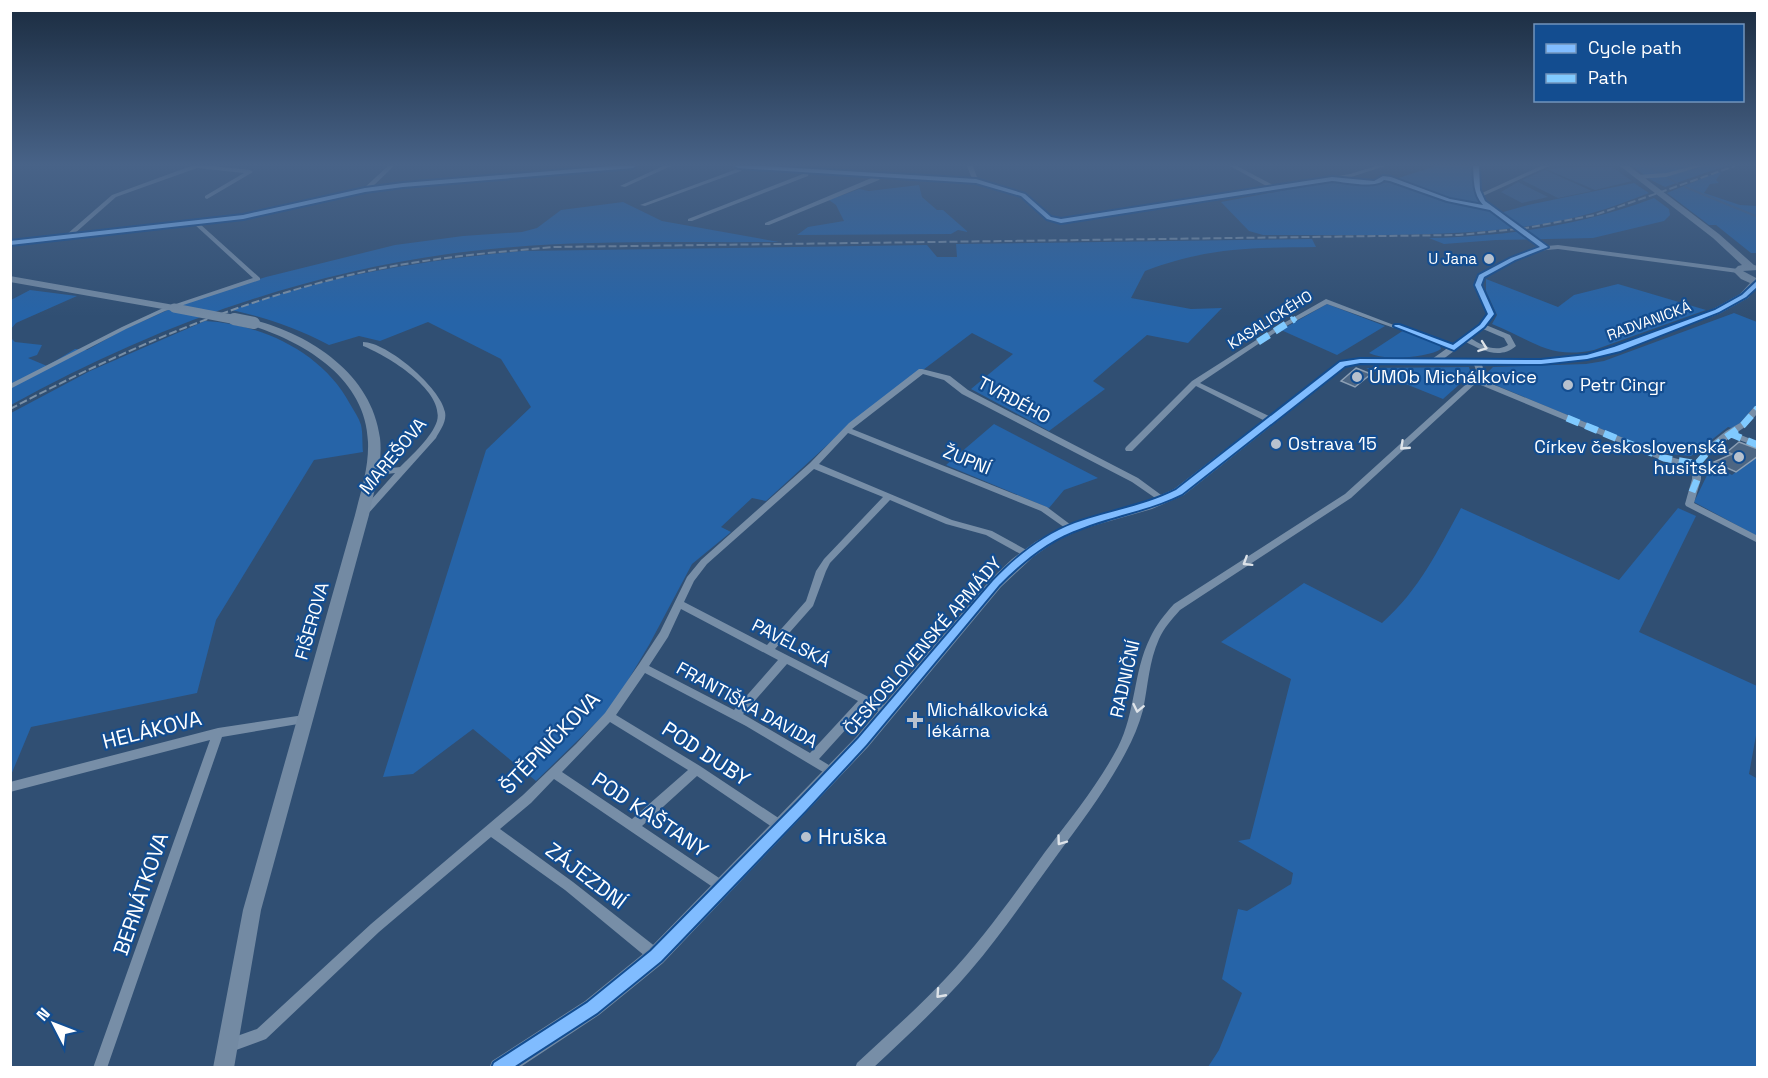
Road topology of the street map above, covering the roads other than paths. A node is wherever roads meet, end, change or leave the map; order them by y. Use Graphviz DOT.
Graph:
graph roads {
  1 [pos="88,216"];
  2 [pos="244,216"];
  3 [pos="700,216"];
  4 [pos="786,216"];
  5 [pos="1046,216"];
  6 [pos="1099,216"];
  7 [pos="1689,216"];
  8 [pos="690,220"];
  9 [pos="197,224"];
  10 [pos="767,224"];
  11 [pos="1527,234"];
  12 [pos="68,236"];
  13 [pos="10,243"];
  14 [pos="1545,247"];
  15 [pos="1754,268"];
  16 [pos="1738,271"];
  17 [pos="10,279"];
  18 [pos="1757,282"];
  19 [pos="172,307"];
  20 [pos="1482,326"];
  21 [pos="1396,327"];
  22 [pos="1466,339"];
  23 [pos="366,344"];
  24 [pos="1435,362"];
  25 [pos="1477,362"];
  26 [pos="1541,362"];
  27 [pos="1474,380"];
  28 [pos="1195,383"];
  29 [pos="10,387"];
  30 [pos="1758,408"];
  31 [pos="1270,420"];
  32 [pos="856,422"];
  33 [pos="847,430"];
  34 [pos="1729,433"];
  35 [pos="1758,445"];
  36 [pos="1129,449"];
  37 [pos="1697,464"];
  38 [pos="813,465"];
  39 [pos="402,470"];
  40 [pos="371,473"];
  41 [pos="888,497"];
  42 [pos="1164,500"];
  43 [pos="362,515"];
  44 [pos="1071,528"];
  45 [pos="1758,540"];
  46 [pos="1027,554"];
  47 [pos="678,603"];
  48 [pos="768,650"];
  49 [pos="785,659"];
  50 [pos="644,667"];
  51 [pos="866,700"];
  52 [pos="888,712"];
  53 [pos="736,715"];
  54 [pos="609,716"];
  55 [pos="304,719"];
  56 [pos="218,733"];
  57 [pos="812,759"];
  58 [pos="696,769"];
  59 [pos="554,773"];
  60 [pos="833,773"];
  61 [pos="10,787"];
  62 [pos="632,827"];
  63 [pos="782,827"];
  64 [pos="491,830"];
  65 [pos="724,888"];
  66 [pos="656,956"];
  67 [pos="226,1047"];
  68 [pos="100,1068"];
  69 [pos="223,1068"];
  70 [pos="499,1068"];
  71 [pos="862,1068"];
  1 -- 12 [label="street"];
  2 -- 9 [label="street"];
  3 -- 8 [label="street"];
  4 -- 10 [label="street"];
  5 -- 6 [label="street"];
  7 -- 15 [label="street"];
  9 -- 12 [label="street"];
  9 -- 19 [label="street"];
  11 -- 14 [label="street"];
  12 -- 13 [label="street"];
  14 -- 16 [label="street"];
  14 -- 20 [label="street"];
  15 -- 16 [label="street"];
  16 -- 18 [label="street"];
  17 -- 19 [label="street, FIŠEROVA"];
  18 -- 26 [label="street, RADVANICKÁ"];
  19 -- 29 [label="street"];
  19 -- 40 [label="street, FIŠEROVA, bridge"];
  20 -- 22 [label="street"];
  22 -- 20 [label="street, one-way"];
  21 -- 28 [label="street, KASALICKÉHO"];
  22 -- 24 [label="street"];
  23 -- 39 [label="street, MAREŠOVA"];
  24 -- 25 [label="street, ČESKOSLOVENSKÉ ARMÁDY"];
  24 -- 31 [label="street, ČESKOSLOVENSKÉ ARMÁDY"];
  25 -- 26 [label="street, ČESKOSLOVENSKÉ ARMÁDY"];
  25 -- 27 [label="street"];
  27 -- 37 [label="street"];
  27 -- 71 [label="street, RADNIČNÍ, one-way"];
  28 -- 31 [label="street"];
  28 -- 36 [label="street, KASALICKÉHO"];
  30 -- 34 [label="street"];
  31 -- 42 [label="street, ČESKOSLOVENSKÉ ARMÁDY"];
  32 -- 33 [label="street, ŠTĚPNIČKOVA"];
  32 -- 42 [label="street, TVRDÉHO"];
  33 -- 38 [label="street, ŠTĚPNIČKOVA"];
  33 -- 44 [label="street, ŽUPNÍ"];
  34 -- 35 [label="street"];
  34 -- 37 [label="street"];
  37 -- 45 [label="street"];
  38 -- 41 [label="street"];
  38 -- 47 [label="street, ŠTĚPNIČKOVA"];
  39 -- 40 [label="street"];
  39 -- 43 [label="street, MAREŠOVA"];
  40 -- 43 [label="street, FIŠEROVA"];
  41 -- 46 [label="street"];
  41 -- 48 [label="street"];
  42 -- 44 [label="street, ČESKOSLOVENSKÉ ARMÁDY"];
  43 -- 55 [label="street, FIŠEROVA"];
  44 -- 46 [label="street, ČESKOSLOVENSKÉ ARMÁDY"];
  46 -- 52 [label="street, ČESKOSLOVENSKÉ ARMÁDY"];
  47 -- 48 [label="street, PAVELSKÁ"];
  47 -- 50 [label="street, ŠTĚPNIČKOVA"];
  48 -- 49 [label="street, PAVELSKÁ"];
  49 -- 51 [label="street, PAVELSKÁ"];
  49 -- 53 [label="street"];
  50 -- 53 [label="street, FRANTIŠKA DAVIDA"];
  50 -- 54 [label="street, ŠTĚPNIČKOVA"];
  51 -- 52 [label="street, PAVELSKÁ"];
  51 -- 57 [label="street"];
  52 -- 60 [label="street, ČESKOSLOVENSKÉ ARMÁDY"];
  53 -- 57 [label="street, FRANTIŠKA DAVIDA"];
  54 -- 58 [label="street, POD DUBY"];
  54 -- 59 [label="street, ŠTĚPNIČKOVA"];
  55 -- 56 [label="street, HELÁKOVA"];
  55 -- 67 [label="street, FIŠEROVA"];
  56 -- 61 [label="street, HELÁKOVA"];
  56 -- 68 [label="street, BERNÁTKOVA"];
  57 -- 60 [label="street, FRANTIŠKA DAVIDA"];
  58 -- 62 [label="street"];
  58 -- 63 [label="street, POD DUBY"];
  59 -- 62 [label="street, POD KAŠTANY"];
  59 -- 64 [label="street, ŠTĚPNIČKOVA"];
  60 -- 63 [label="street, ČESKOSLOVENSKÉ ARMÁDY"];
  62 -- 65 [label="street, POD KAŠTANY"];
  63 -- 65 [label="street, ČESKOSLOVENSKÉ ARMÁDY"];
  64 -- 66 [label="street, ZÁJEZDNÍ"];
  64 -- 67 [label="street, ŠTĚPNIČKOVA"];
  65 -- 66 [label="street, ČESKOSLOVENSKÉ ARMÁDY"];
  66 -- 70 [label="street, ČESKOSLOVENSKÉ ARMÁDY"];
  67 -- 69 [label="street, FIŠEROVA"];
}
